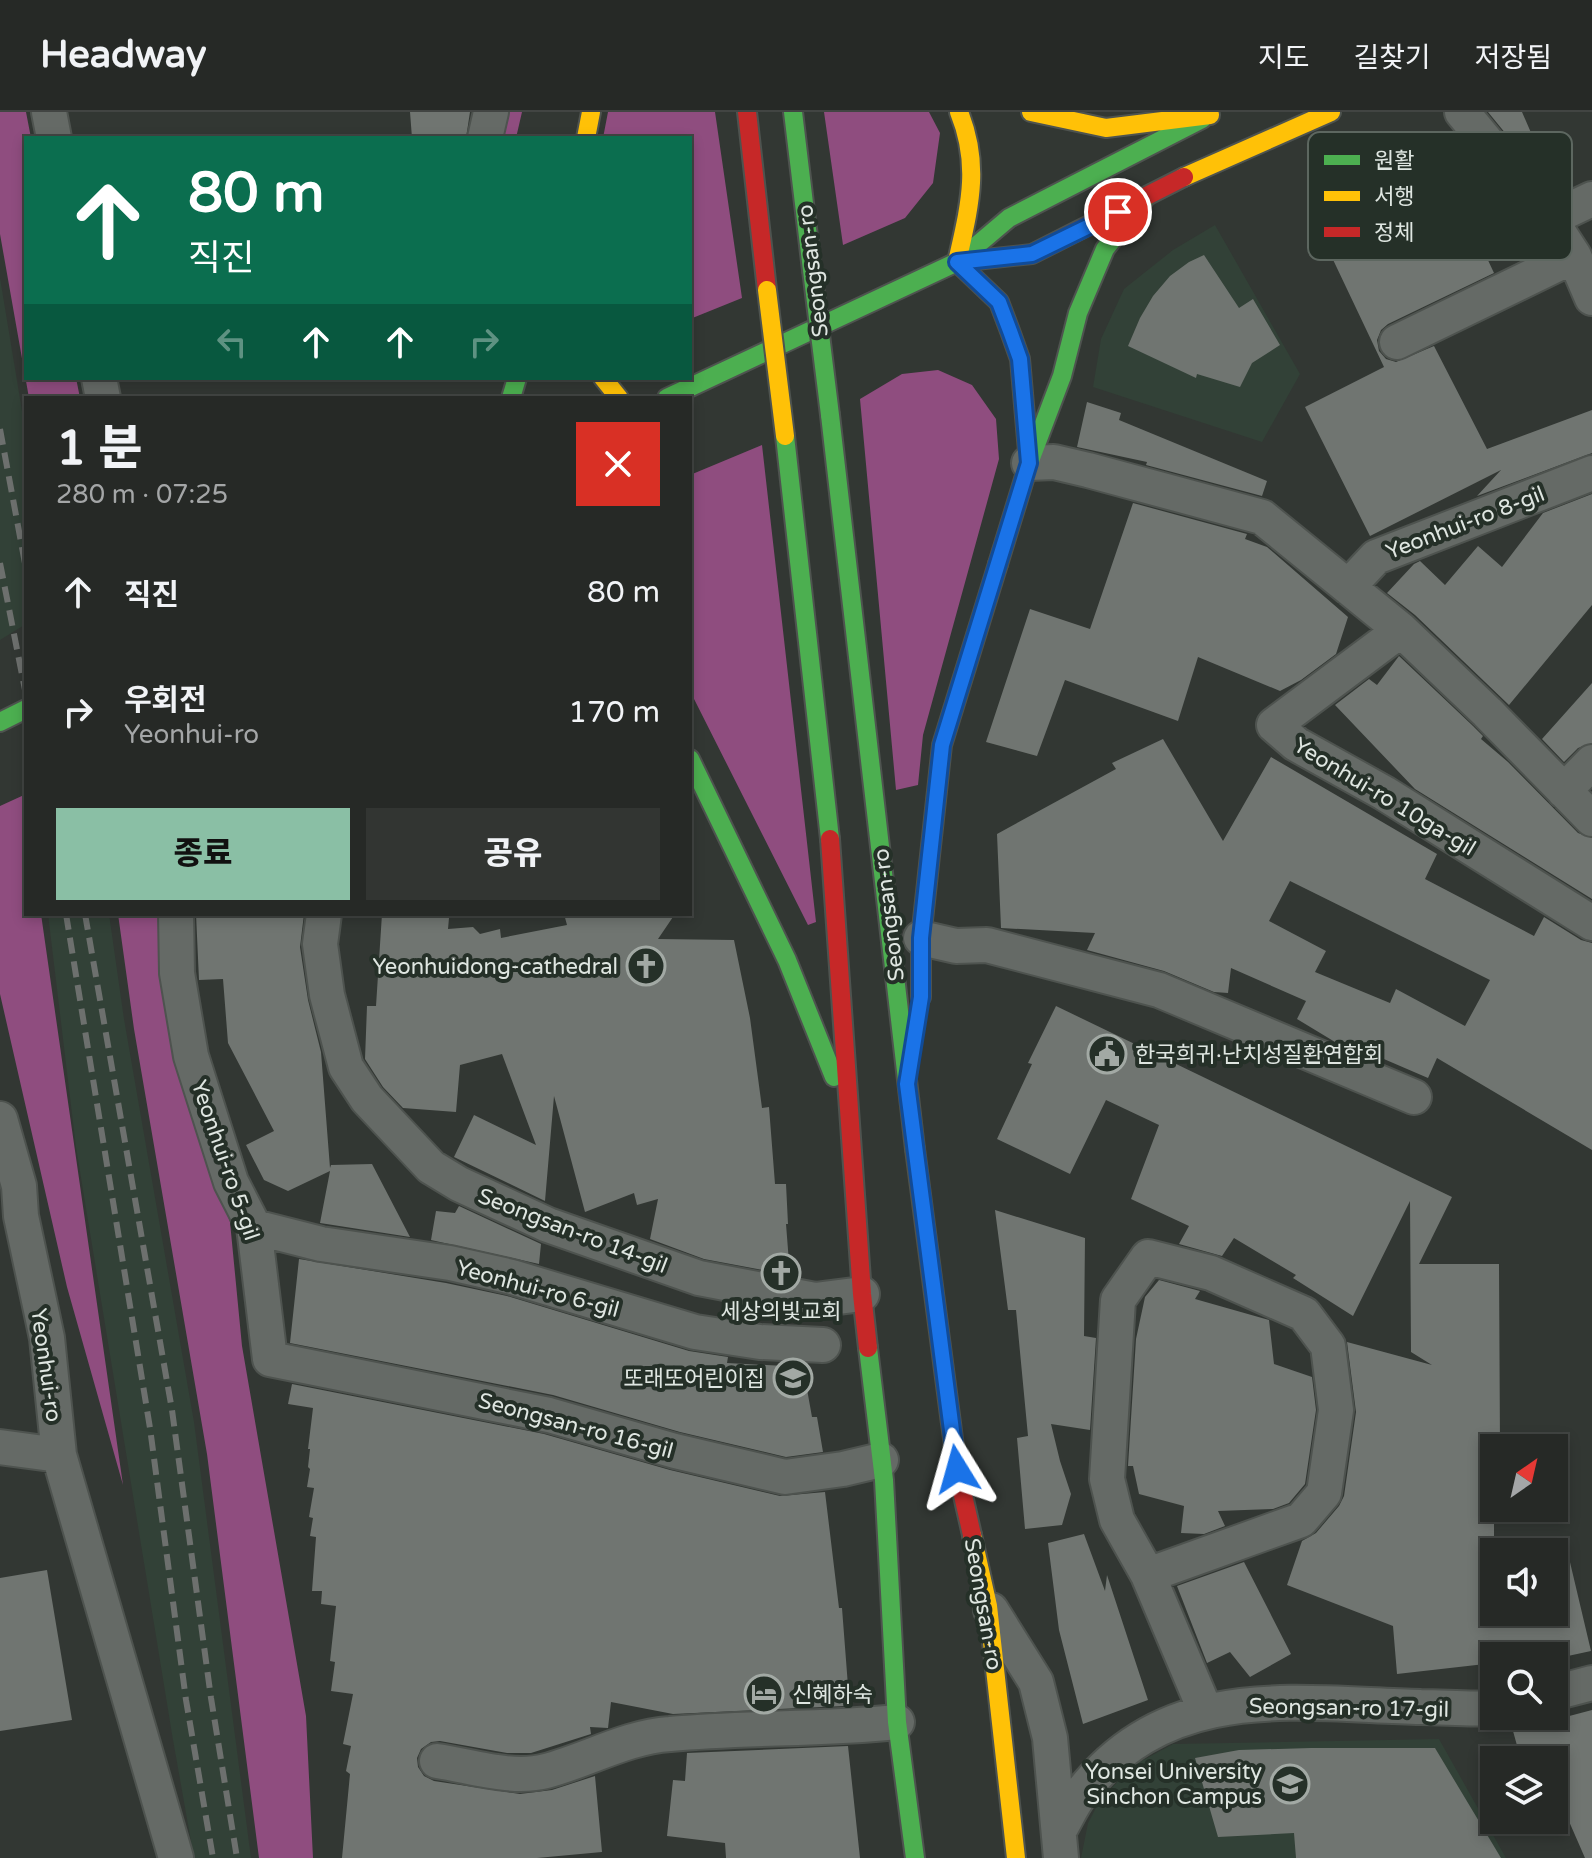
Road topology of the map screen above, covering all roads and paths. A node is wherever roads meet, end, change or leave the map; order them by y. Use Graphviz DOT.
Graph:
graph roads {
  1 [pos="49,112"];
  2 [pos="491,112"];
  3 [pos="591,112"];
  4 [pos="747,112"];
  5 [pos="793,112"];
  6 [pos="959,112"];
  7 [pos="1031,112"];
  8 [pos="1331,112"];
  9 [pos="1462,112"];
  10 [pos="1213,113"];
  11 [pos="1478,132"];
  12 [pos="54,136"];
  13 [pos="485,136"];
  14 [pos="586,136"];
  15 [pos="1146,197"];
  16 [pos="1592,199"];
  17 [pos="1572,209"];
  18 [pos="1572,253"];
  19 [pos="1574,256"];
  20 [pos="1566,260"];
  21 [pos="957,262"];
  22 [pos="1592,298"];
  23 [pos="1397,342"];
  24 [pos="605,380"];
  25 [pos="617,396"];
  26 [pos="671,396"];
  27 [pos="1029,463"];
  28 [pos="1592,473"];
  29 [pos="1348,587"];
  30 [pos="1401,630"];
  31 [pos="24,710"];
  32 [pos="0,722"];
  33 [pos="1592,762"];
  34 [pos="695,779"];
  35 [pos="1564,791"];
  36 [pos="1592,819"];
  37 [pos="176,916"];
  38 [pos="324,916"];
  39 [pos="1592,923"];
  40 [pos="921,938"];
  41 [pos="907,1084"];
  42 [pos="1414,1097"];
  43 [pos="848,1113"];
  44 [pos="0,1119"];
  45 [pos="10,1215"];
  46 [pos="254,1227"];
  47 [pos="862,1294"];
  48 [pos="823,1345"];
  49 [pos="270,1359"];
  50 [pos="0,1447"];
  51 [pos="59,1455"];
  52 [pos="881,1460"];
  53 [pos="1148,1575"];
  54 [pos="988,1606"];
  55 [pos="1592,1683"];
  56 [pos="1568,1689"];
  57 [pos="1480,1708"];
  58 [pos="1205,1710"];
  59 [pos="897,1722"];
  60 [pos="437,1761"];
  61 [pos="1060,1844"];
  62 [pos="176,1858"];
  63 [pos="915,1858"];
  64 [pos="1016,1858"];
  1 -- 12 [label="street"];
  2 -- 13 [label="street"];
  3 -- 14 [label="main road"];
  4 -- 43 [label="main road, bridge"];
  5 -- 41 [label="main road, Seongsan-ro, bridge"];
  6 -- 21 [label="main road"];
  7 -- 10 [label="main road"];
  8 -- 15 [label="main road"];
  9 -- 11 [label="street"];
  10 -- 21 [label="main road"];
  15 -- 21 [label="main road"];
  15 -- 27 [label="main road"];
  16 -- 17 [label="street"];
  18 -- 19 [label="street"];
  19 -- 22 [label="street"];
  20 -- 23 [label="street"];
  21 -- 26 [label="main road"];
  21 -- 27 [label="main road"];
  24 -- 25 [label="main road"];
  27 -- 29 [label="street"];
  27 -- 40 [label="main road"];
  28 -- 29 [label="street, Yeonhui-ro 8-gil"];
  29 -- 30 [label="street"];
  30 -- 35 [label="street"];
  30 -- 39 [label="street, Yeonhui-ro 10ga-gil"];
  31 -- 32 [label="main road"];
  33 -- 35 [label="street"];
  34 -- 43 [label="main road"];
  35 -- 36 [label="street"];
  37 -- 46 [label="street, Yeonhui-ro 5-gil"];
  38 -- 47 [label="street, Seongsan-ro 14-gil"];
  40 -- 41 [label="main road"];
  40 -- 42 [label="street, Seongsan-ro"];
  41 -- 54 [label="main road, Seongsan-ro"];
  43 -- 47 [label="main road"];
  44 -- 45 [label="street, Yeonhui-ro"];
  45 -- 51 [label="street, Yeonhui-ro"];
  46 -- 48 [label="street, Yeonhui-ro 6-gil"];
  46 -- 49 [label="street, Yeonhui-ro 5-gil"];
  47 -- 52 [label="main road"];
  49 -- 52 [label="street, Seongsan-ro 16-gil"];
  50 -- 51 [label="street, Yeonhui-ro"];
  51 -- 62 [label="street"];
  52 -- 59 [label="main road"];
  53 -- 53 [label="street"];
  53 -- 58 [label="street"];
  54 -- 61 [label="street"];
  54 -- 64 [label="main road, Seongsan-ro"];
  55 -- 56 [label="street"];
  57 -- 58 [label="street, Seongsan-ro 17-gil"];
  58 -- 61 [label="street, Seongsan-ro 17-gil"];
  59 -- 60 [label="street"];
  59 -- 63 [label="main road"];
}
